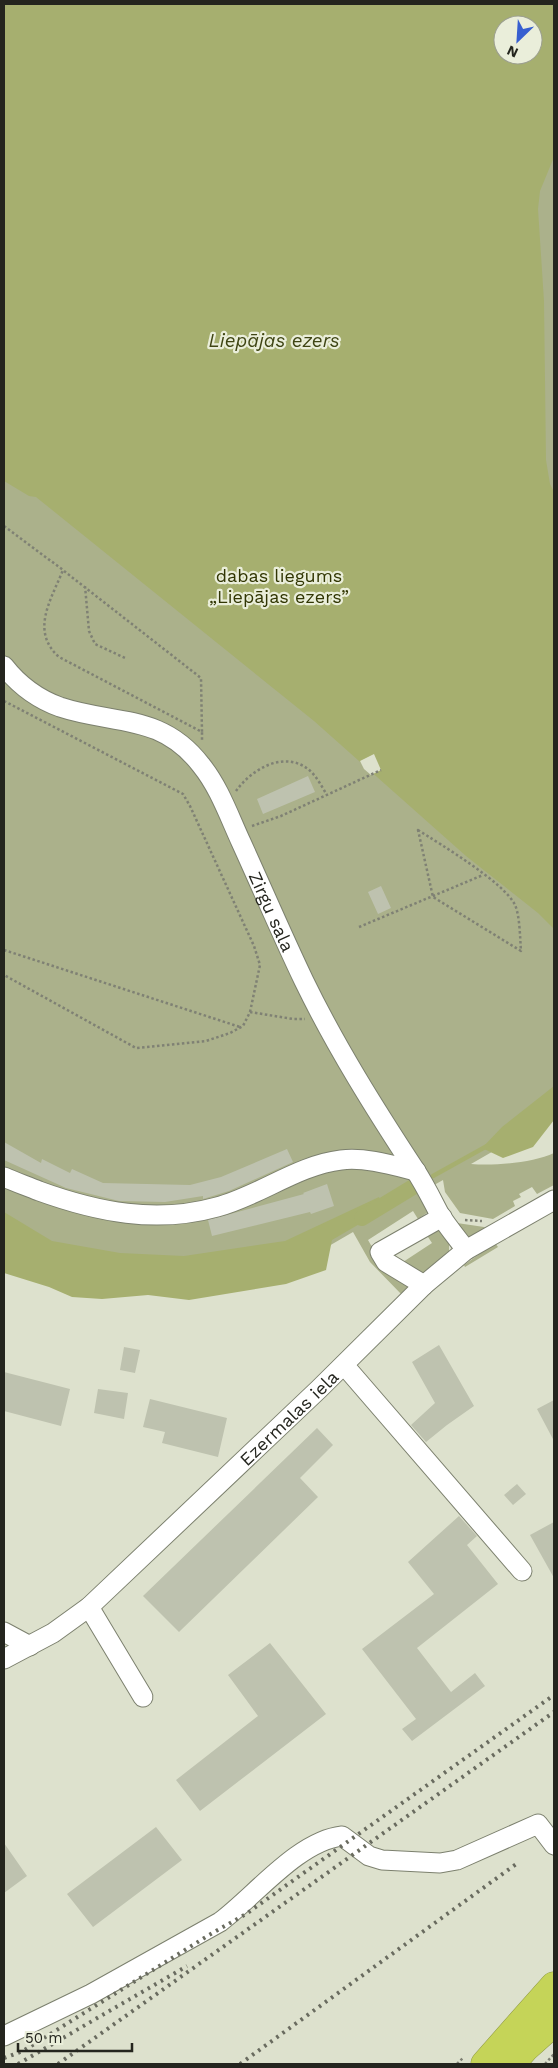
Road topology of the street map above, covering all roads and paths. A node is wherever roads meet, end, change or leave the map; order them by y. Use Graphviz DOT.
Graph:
graph roads {
  1 [pos="4,526"];
  2 [pos="63,570"];
  3 [pos="85,586"];
  4 [pos="125,658"];
  5 [pos="4,666"];
  6 [pos="4,701"];
  7 [pos="202,732"];
  8 [pos="202,766"];
  9 [pos="381,770"];
  10 [pos="246,778"];
  11 [pos="327,795"];
  12 [pos="236,832"];
  13 [pos="483,875"];
  14 [pos="433,897"];
  15 [pos="359,927"];
  16 [pos="4,950"];
  17 [pos="4,975"];
  18 [pos="250,1012"];
  19 [pos="322,1014"];
  20 [pos="241,1027"];
  21 [pos="416,1171"];
  22 [pos="4,1177"];
  23 [pos="554,1200"];
  24 [pos="442,1217"];
  25 [pos="466,1250"];
  26 [pos="424,1285"];
  27 [pos="344,1365"];
  28 [pos="522,1571"];
  29 [pos="90,1607"];
  30 [pos="4,1632"];
  31 [pos="30,1646"];
  32 [pos="4,1659"];
  33 [pos="142,1697"];
  34 [pos="554,1845"];
  35 [pos="554,1986"];
  36 [pos="554,2022"];
  37 [pos="4,2036"];
  38 [pos="554,2054"];
  39 [pos="485,2064"];
  40 [pos="511,2064"];
  41 [pos="545,2064"];
  1 -- 2 [label="path"];
  2 -- 3 [label="path"];
  2 -- 7 [label="path"];
  3 -- 4 [label="path"];
  3 -- 7 [label="path"];
  5 -- 8 [label="street, Zirgu sala"];
  6 -- 18 [label="path"];
  7 -- 8 [label="path"];
  8 -- 12 [label="street, Zirgu sala"];
  9 -- 11 [label="path"];
  10 -- 11 [label="path"];
  11 -- 12 [label="path"];
  12 -- 19 [label="street, Zirgu sala"];
  13 -- 14 [label="path"];
  13 -- 14 [label="path"];
  13 -- 14 [label="path"];
  14 -- 15 [label="path"];
  16 -- 20 [label="path"];
  17 -- 20 [label="path"];
  18 -- 19 [label="path"];
  18 -- 20 [label="path"];
  19 -- 21 [label="street, Zirgu sala"];
  21 -- 22 [label="street"];
  21 -- 24 [label="street, Zirgu sala"];
  23 -- 25 [label="street, Ezermalas iela"];
  24 -- 25 [label="street, Zirgu sala"];
  24 -- 26 [label="street"];
  25 -- 26 [label="street, Ezermalas iela"];
  26 -- 27 [label="street, Ezermalas iela"];
  27 -- 28 [label="street"];
  27 -- 29 [label="street, Ezermalas iela"];
  29 -- 31 [label="street, Ezermalas iela"];
  29 -- 33 [label="street"];
  30 -- 31 [label="street"];
  31 -- 32 [label="street, Ezermalas iela"];
  34 -- 37 [label="street"];
  35 -- 39 [label="highway"];
  36 -- 40 [label="highway"];
  38 -- 41 [label="path"];
}
